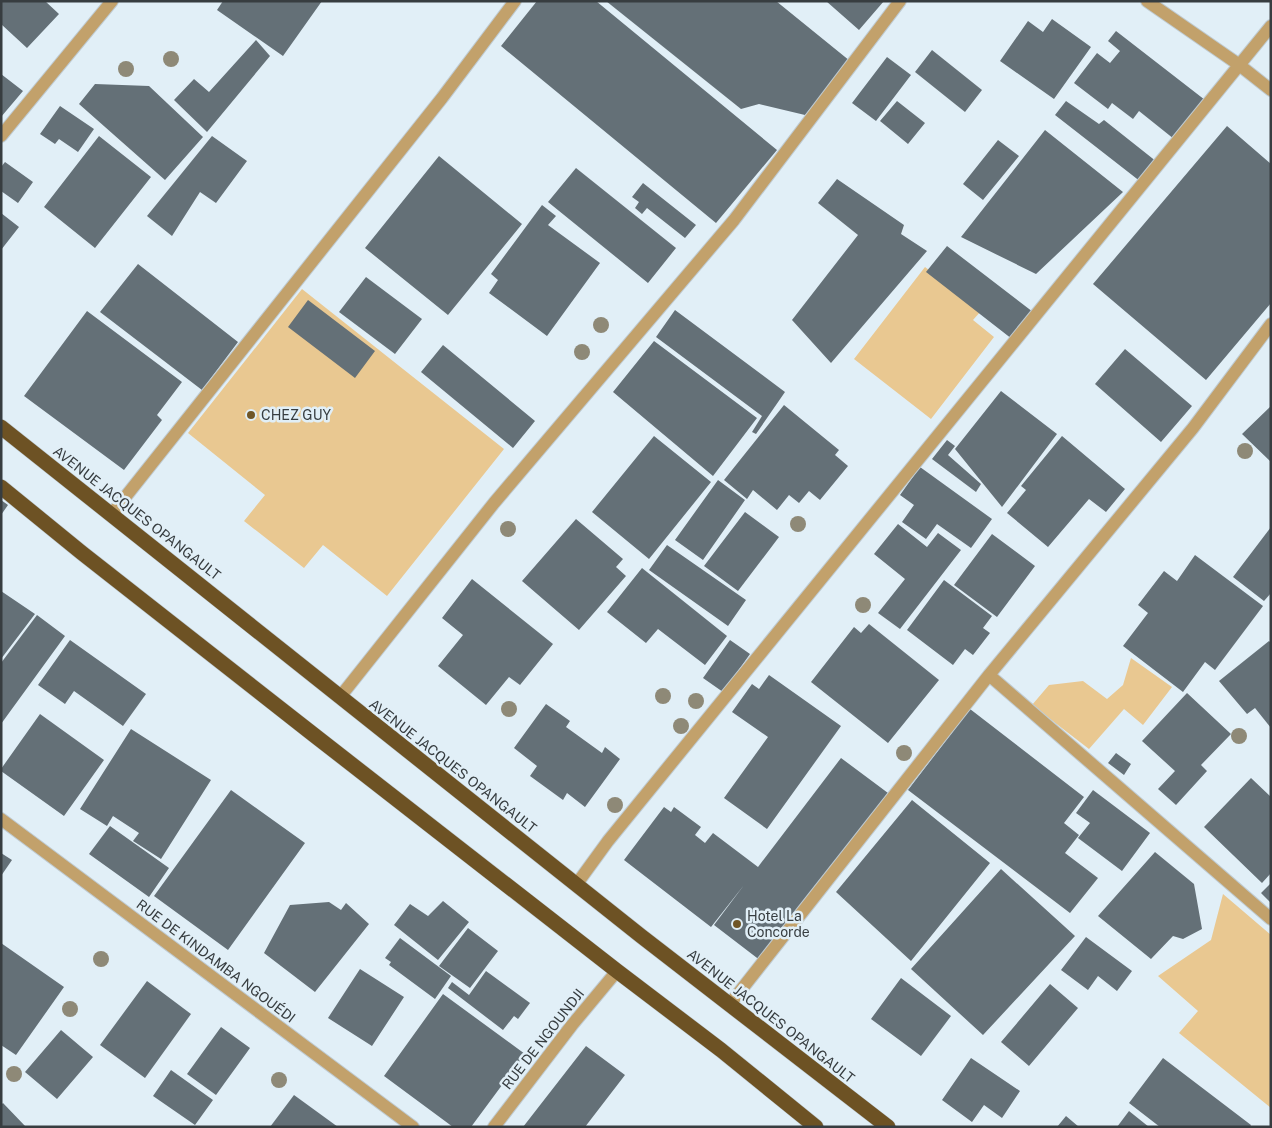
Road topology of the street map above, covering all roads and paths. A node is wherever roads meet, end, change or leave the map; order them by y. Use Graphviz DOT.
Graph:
graph roads {
  1 [pos="112,1"];
  2 [pos="515,1"];
  3 [pos="900,1"];
  4 [pos="1147,1"];
  5 [pos="1271,26"];
  6 [pos="1238,64"];
  7 [pos="1271,90"];
  8 [pos="1,136"];
  9 [pos="1271,324"];
  10 [pos="1,427"];
  11 [pos="1,487"];
  12 [pos="112,515"];
  13 [pos="988,675"];
  14 [pos="340,697"];
  15 [pos="1,819"];
  16 [pos="576,885"];
  17 [pos="1271,919"];
  18 [pos="617,971"];
  19 [pos="730,1004"];
  20 [pos="414,1127"];
  21 [pos="494,1127"];
  22 [pos="816,1127"];
  23 [pos="888,1127"];
  1 -- 8 [label="street"];
  2 -- 12 [label="street"];
  3 -- 14 [label="street"];
  4 -- 6 [label="street"];
  5 -- 6 [label="street"];
  6 -- 7 [label="street"];
  6 -- 16 [label="street"];
  9 -- 13 [label="street"];
  10 -- 12 [label="highway, AVENUE JACQUES OPANGAULT"];
  11 -- 18 [label="highway"];
  12 -- 14 [label="highway, AVENUE JACQUES OPANGAULT"];
  13 -- 17 [label="street"];
  13 -- 19 [label="street"];
  14 -- 16 [label="highway, AVENUE JACQUES OPANGAULT"];
  15 -- 20 [label="street, RUE DE KINDAMBA NGOUÉDI"];
  16 -- 19 [label="highway, AVENUE JACQUES OPANGAULT"];
  18 -- 21 [label="street, RUE DE NGOUNDJI"];
  18 -- 22 [label="highway"];
  19 -- 23 [label="highway, AVENUE JACQUES OPANGAULT"];
}
